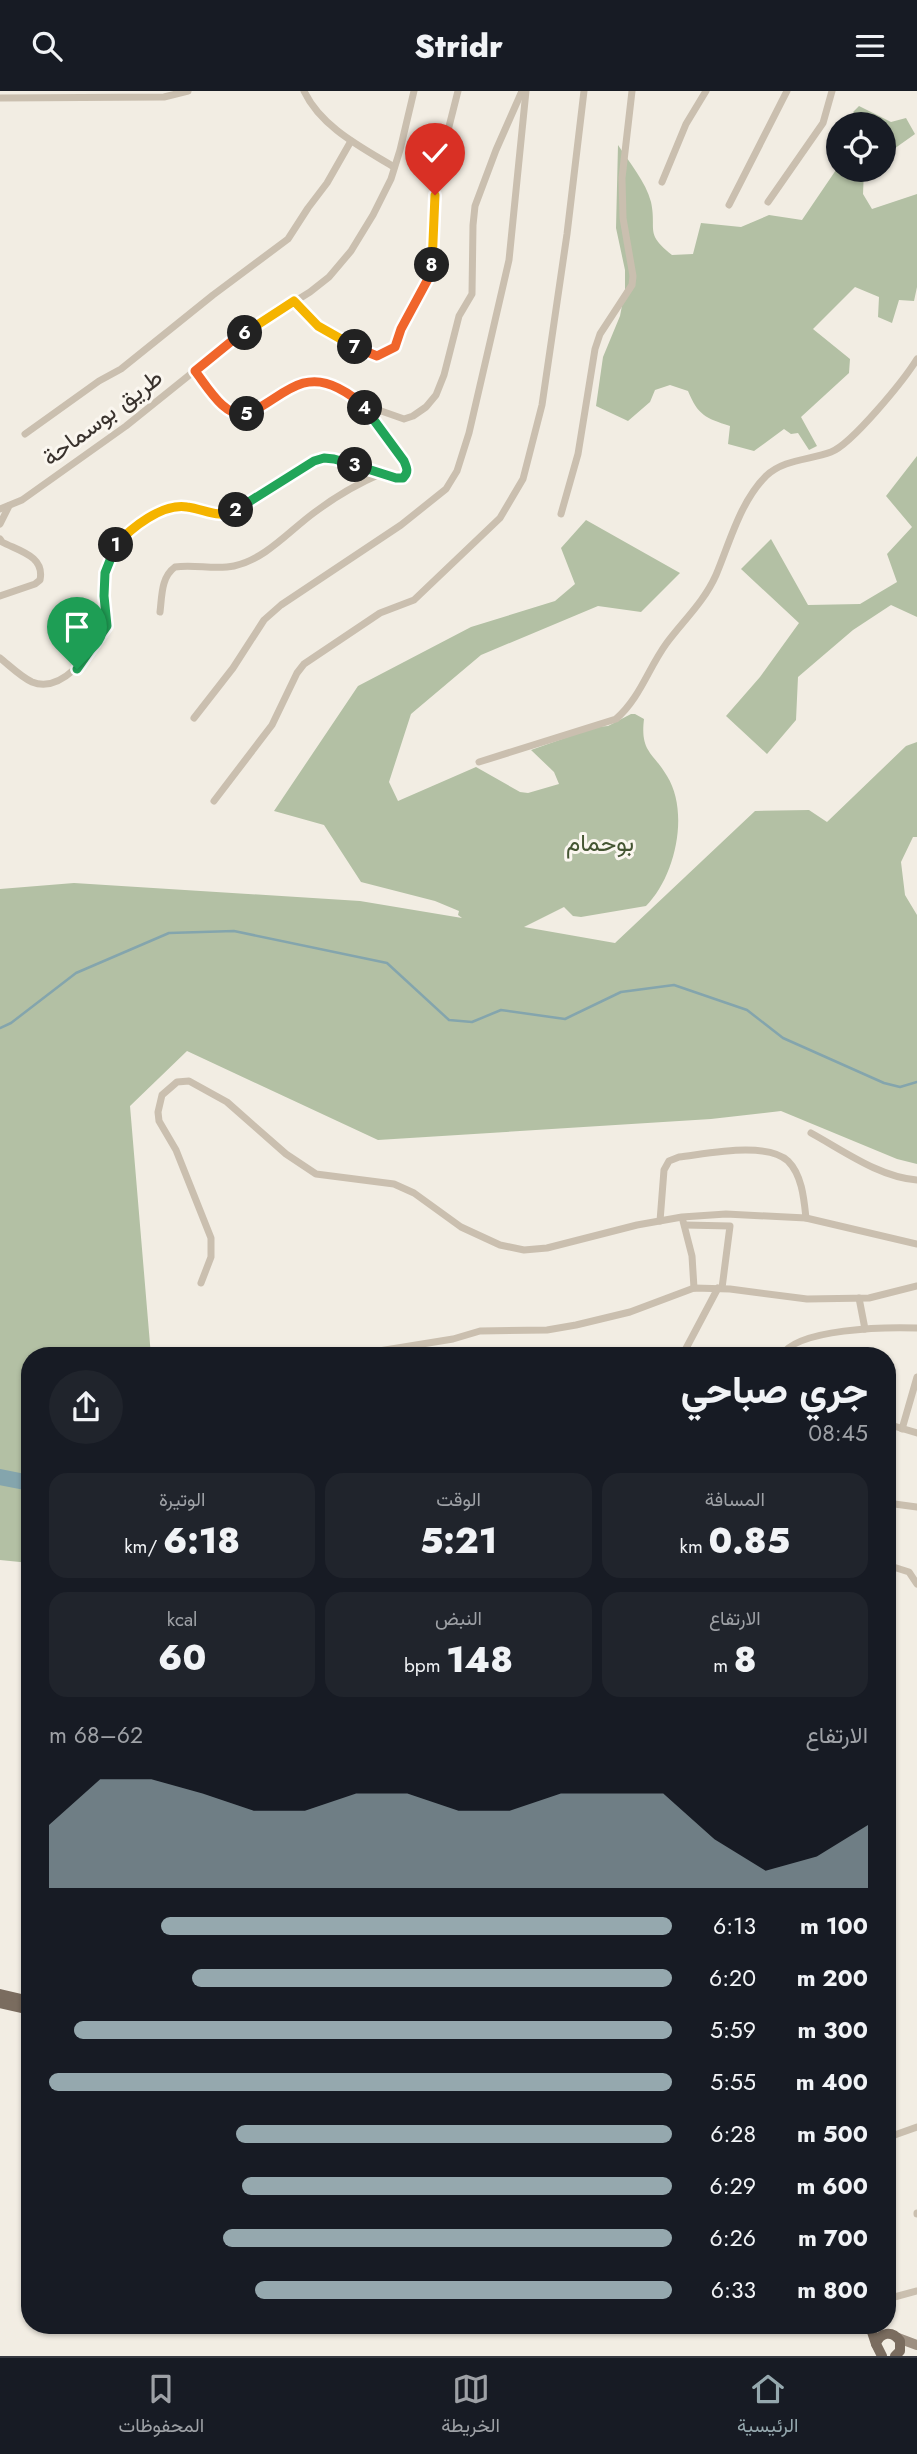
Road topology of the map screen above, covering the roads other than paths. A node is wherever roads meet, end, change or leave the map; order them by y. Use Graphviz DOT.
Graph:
graph roads {
  1 [pos="188,91"];
  2 [pos="304,91"];
  3 [pos="414,91"];
  4 [pos="458,91"];
  5 [pos="524,91"];
  6 [pos="584,91"];
  7 [pos="632,91"];
  8 [pos="706,91"];
  9 [pos="787,91"];
  10 [pos="832,91"];
  11 [pos="0,98"];
  12 [pos="351,141"];
  13 [pos="394,167"];
  14 [pos="662,182"];
  15 [pos="768,202"];
  16 [pos="729,205"];
  17 [pos="294,301"];
  18 [pos="917,359"];
  19 [pos="195,371"];
  20 [pos="363,405"];
  21 [pos="25,434"];
  22 [pos="381,473"];
  23 [pos="9,505"];
  24 [pos="0,509"];
  25 [pos="561,514"];
  26 [pos="0,524"];
  27 [pos="0,539"];
  28 [pos="0,596"];
  29 [pos="160,612"];
  30 [pos="0,658"];
  31 [pos="194,717"];
  32 [pos="479,762"];
  33 [pos="214,801"];
  34 [pos="811,1133"];
  35 [pos="917,1180"];
  36 [pos="732,1214"];
  37 [pos="806,1218"];
  38 [pos="660,1221"];
  39 [pos="683,1221"];
  40 [pos="730,1226"];
  41 [pos="917,1244"];
  42 [pos="201,1283"];
  43 [pos="917,1286"];
  44 [pos="694,1288"];
  45 [pos="720,1288"];
  46 [pos="859,1298"];
  47 [pos="917,1328"];
  48 [pos="865,1329"];
  49 [pos="404,1347"];
  50 [pos="687,1347"];
  51 [pos="790,1347"];
  52 [pos="917,1377"];
  53 [pos="896,1427"];
  54 [pos="902,1429"];
  55 [pos="917,1433"];
  56 [pos="896,1504"];
  57 [pos="917,1507"];
  58 [pos="896,1568"];
  59 [pos="917,1584"];
  60 [pos="0,1994"];
  61 [pos="21,1999"];
  62 [pos="0,2003"];
  63 [pos="21,2008"];
  64 [pos="917,2127"];
  65 [pos="896,2134"];
  66 [pos="917,2291"];
  67 [pos="896,2297"];
  68 [pos="873,2334"];
  69 [pos="886,2334"];
  70 [pos="894,2334"];
  71 [pos="896,2334"];
  72 [pos="917,2348"];
  73 [pos="880,2353"];
  74 [pos="899,2354"];
  1 -- 11 [label="street"];
  2 -- 12 [label="street"];
  3 -- 13 [label="street, طريق بوسماحة"];
  4 -- 17 [label="street"];
  5 -- 20 [label="street"];
  5 -- 31 [label="street"];
  6 -- 33 [label="street"];
  7 -- 25 [label="street"];
  8 -- 14 [label="street"];
  9 -- 16 [label="street"];
  10 -- 15 [label="street"];
  12 -- 13 [label="street"];
  12 -- 21 [label="street"];
  13 -- 17 [label="street, طريق بوسماحة"];
  17 -- 19 [label="street, طريق بوسماحة"];
  18 -- 32 [label="street"];
  19 -- 20 [label="street"];
  19 -- 23 [label="street, طريق بوسماحة"];
  20 -- 22 [label="street"];
  22 -- 29 [label="street"];
  22 -- 30 [label="street"];
  23 -- 24 [label="street, طريق بوسماحة"];
  23 -- 26 [label="street"];
  27 -- 28 [label="street"];
  34 -- 35 [label="street"];
  36 -- 37 [label="street"];
  36 -- 39 [label="street"];
  36 -- 40 [label="street"];
  37 -- 38 [label="street"];
  37 -- 41 [label="street"];
  38 -- 39 [label="street"];
  38 -- 42 [label="street"];
  39 -- 40 [label="street"];
  39 -- 44 [label="street"];
  40 -- 45 [label="street"];
  43 -- 46 [label="street"];
  44 -- 45 [label="street"];
  44 -- 49 [label="street"];
  45 -- 46 [label="street"];
  45 -- 50 [label="street"];
  46 -- 48 [label="street"];
  47 -- 48 [label="street"];
  48 -- 51 [label="street"];
  52 -- 54 [label="street"];
  53 -- 54 [label="street"];
  54 -- 55 [label="street"];
  56 -- 57 [label="street"];
  58 -- 59 [label="street"];
  60 -- 61 [label="main road"];
  62 -- 63 [label="main road"];
  64 -- 65 [label="street"];
  66 -- 67 [label="street"];
  68 -- 73 [label="main road"];
  69 -- 73 [label="main road"];
  70 -- 74 [label="main road"];
  71 -- 72 [label="main road"];
  72 -- 74 [label="main road"];
}
